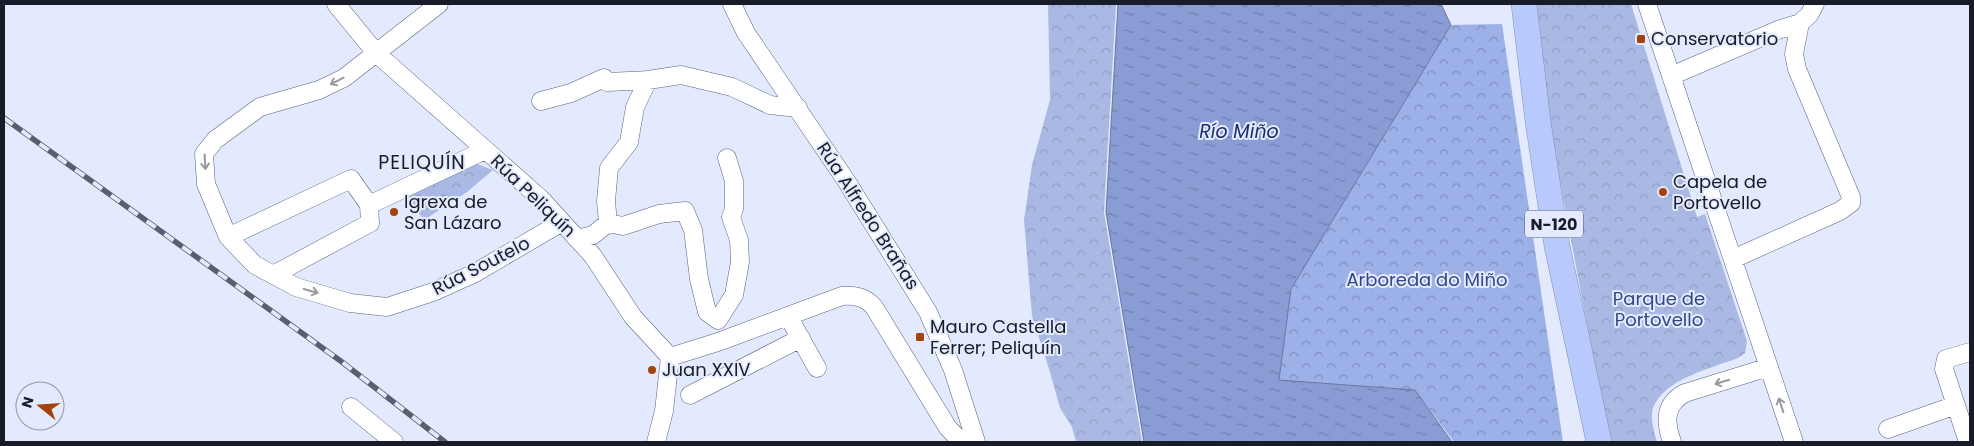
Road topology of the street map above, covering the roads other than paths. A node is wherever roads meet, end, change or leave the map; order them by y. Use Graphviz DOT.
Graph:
graph roads {
  1 [pos="336,4"];
  2 [pos="439,4"];
  3 [pos="732,4"];
  4 [pos="1524,4"];
  5 [pos="1647,4"];
  6 [pos="1815,4"];
  7 [pos="1800,23"];
  8 [pos="376,53"];
  9 [pos="1671,76"];
  10 [pos="651,80"];
  11 [pos="541,101"];
  12 [pos="798,108"];
  13 [pos="485,150"];
  14 [pos="727,158"];
  15 [pos="369,205"];
  16 [pos="562,222"];
  17 [pos="608,223"];
  18 [pos="228,237"];
  19 [pos="577,239"];
  20 [pos="1733,259"];
  21 [pos="274,275"];
  22 [pos="788,316"];
  23 [pos="718,320"];
  24 [pos="800,338"];
  25 [pos="718,342"];
  26 [pos="1970,352"];
  27 [pos="670,357"];
  28 [pos="1769,367"];
  29 [pos="817,368"];
  30 [pos="690,395"];
  31 [pos="1956,405"];
  32 [pos="351,407"];
  33 [pos="1888,429"];
  34 [pos="394,442"];
  35 [pos="656,442"];
  36 [pos="962,442"];
  37 [pos="976,442"];
  38 [pos="1599,442"];
  39 [pos="1672,442"];
  40 [pos="1794,442"];
  41 [pos="1968,442"];
  1 -- 8 [label="street, Rúa Peliquín"];
  2 -- 8 [label="street, Rúa Soutelo"];
  3 -- 12 [label="street, Rúa Alfredo Brañas"];
  4 -- 38 [label="highway, N-120"];
  5 -- 9 [label="street"];
  6 -- 7 [label="street"];
  7 -- 9 [label="street"];
  7 -- 20 [label="street"];
  8 -- 13 [label="street, Rúa Peliquín"];
  8 -- 18 [label="street, Rúa Soutelo, one-way"];
  9 -- 20 [label="street"];
  10 -- 11 [label="street"];
  10 -- 12 [label="street"];
  10 -- 17 [label="street"];
  12 -- 37 [label="street, Rúa Alfredo Brañas"];
  13 -- 15 [label="street"];
  13 -- 16 [label="street, Rúa Peliquín"];
  14 -- 23 [label="street"];
  15 -- 18 [label="street"];
  15 -- 21 [label="street"];
  16 -- 19 [label="street, Rúa Peliquín"];
  21 -- 16 [label="street, Rúa Soutelo, one-way"];
  17 -- 19 [label="street"];
  17 -- 23 [label="street"];
  18 -- 21 [label="street, Rúa Soutelo"];
  19 -- 27 [label="street, Rúa Peliquín"];
  20 -- 28 [label="street"];
  22 -- 24 [label="street"];
  22 -- 25 [label="street"];
  22 -- 36 [label="street"];
  23 -- 25 [label="street"];
  24 -- 29 [label="street"];
  24 -- 30 [label="street"];
  25 -- 27 [label="street"];
  26 -- 31 [label="street"];
  27 -- 35 [label="street"];
  28 -- 39 [label="street, one-way"];
  40 -- 28 [label="street, one-way"];
  31 -- 33 [label="street"];
  31 -- 41 [label="street"];
  32 -- 34 [label="street"];
}
